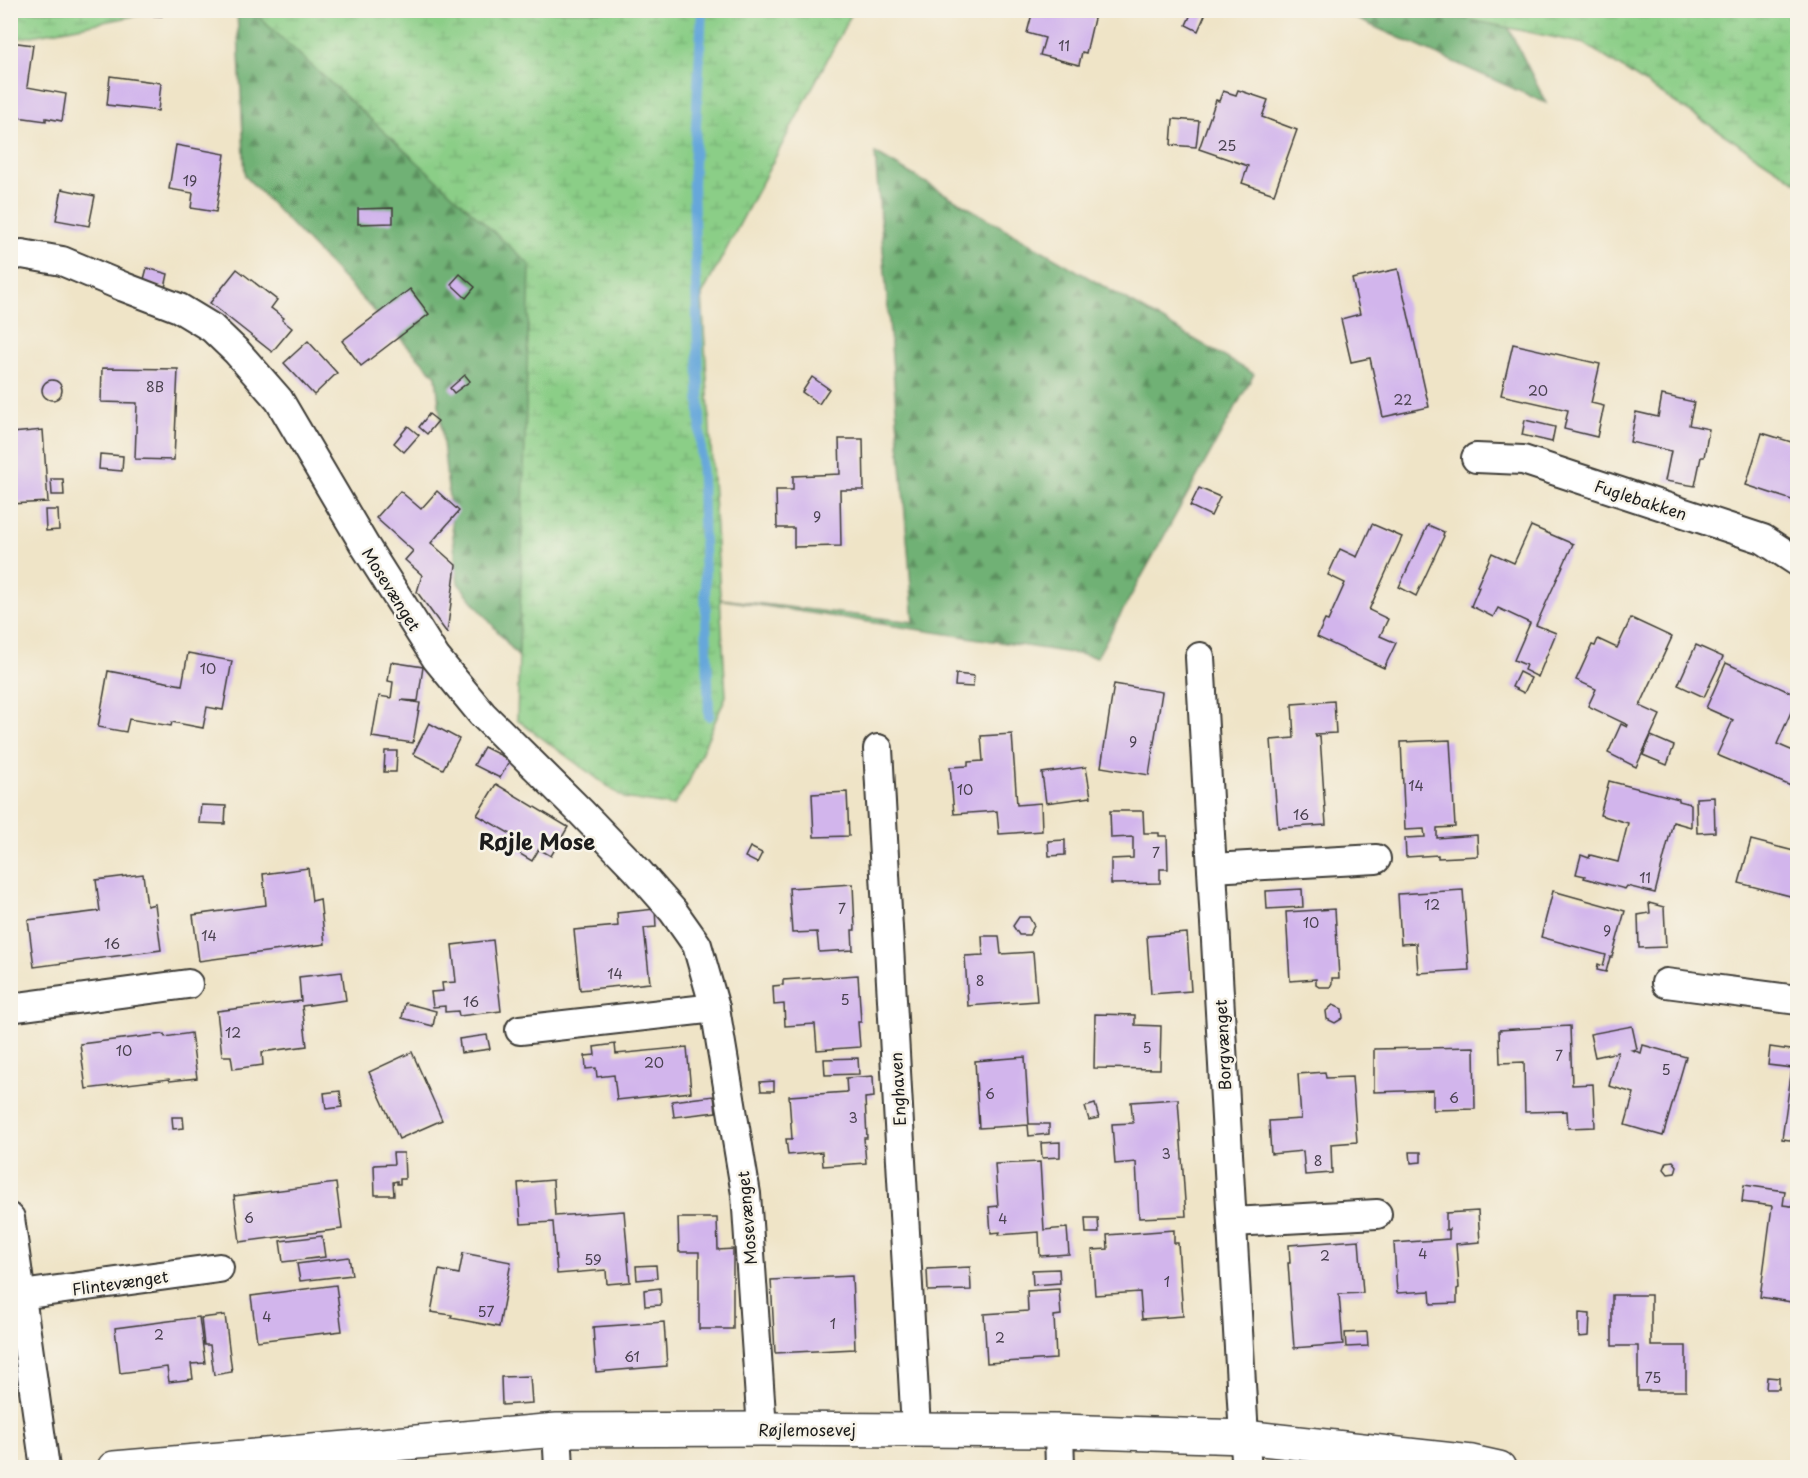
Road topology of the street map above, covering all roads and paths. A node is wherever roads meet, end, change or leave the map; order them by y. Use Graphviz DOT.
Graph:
graph roads {
  1 [pos="10,256"];
  2 [pos="1476,458"];
  3 [pos="1797,562"];
  4 [pos="1200,657"];
  5 [pos="878,749"];
  6 [pos="1376,859"];
  7 [pos="1212,868"];
  8 [pos="1665,983"];
  9 [pos="188,984"];
  10 [pos="1797,1000"];
  11 [pos="10,1008"];
  12 [pos="715,1008"];
  13 [pos="519,1030"];
  14 [pos="1377,1214"];
  15 [pos="10,1218"];
  16 [pos="1232,1222"];
  17 [pos="219,1268"];
  18 [pos="21,1295"];
  19 [pos="916,1429"];
  20 [pos="557,1430"];
  21 [pos="762,1430"];
  22 [pos="1059,1431"];
  23 [pos="1245,1452"];
  24 [pos="45,1467"];
  25 [pos="114,1467"];
  26 [pos="559,1467"];
  27 [pos="1060,1467"];
  28 [pos="1499,1467"];
  1 -- 12 [label="street, Mosevænget"];
  2 -- 3 [label="street, Fuglebakken"];
  4 -- 7 [label="street, Borgvænget"];
  5 -- 19 [label="street, Enghaven"];
  6 -- 7 [label="street"];
  7 -- 16 [label="street, Borgvænget"];
  8 -- 10 [label="street"];
  9 -- 11 [label="street"];
  12 -- 13 [label="street"];
  12 -- 21 [label="street, Mosevænget"];
  14 -- 16 [label="street"];
  15 -- 18 [label="street"];
  16 -- 23 [label="street, Borgvænget"];
  17 -- 18 [label="street, Flintevænget"];
  18 -- 24 [label="street"];
  19 -- 21 [label="street, Røjlemosevej"];
  19 -- 22 [label="street, Røjlemosevej"];
  20 -- 21 [label="street, Røjlemosevej"];
  20 -- 25 [label="street, Røjlemosevej"];
  20 -- 26 [label="street"];
  22 -- 23 [label="street, Røjlemosevej"];
  22 -- 27 [label="street"];
  23 -- 28 [label="street, Røjlemosevej"];
}
